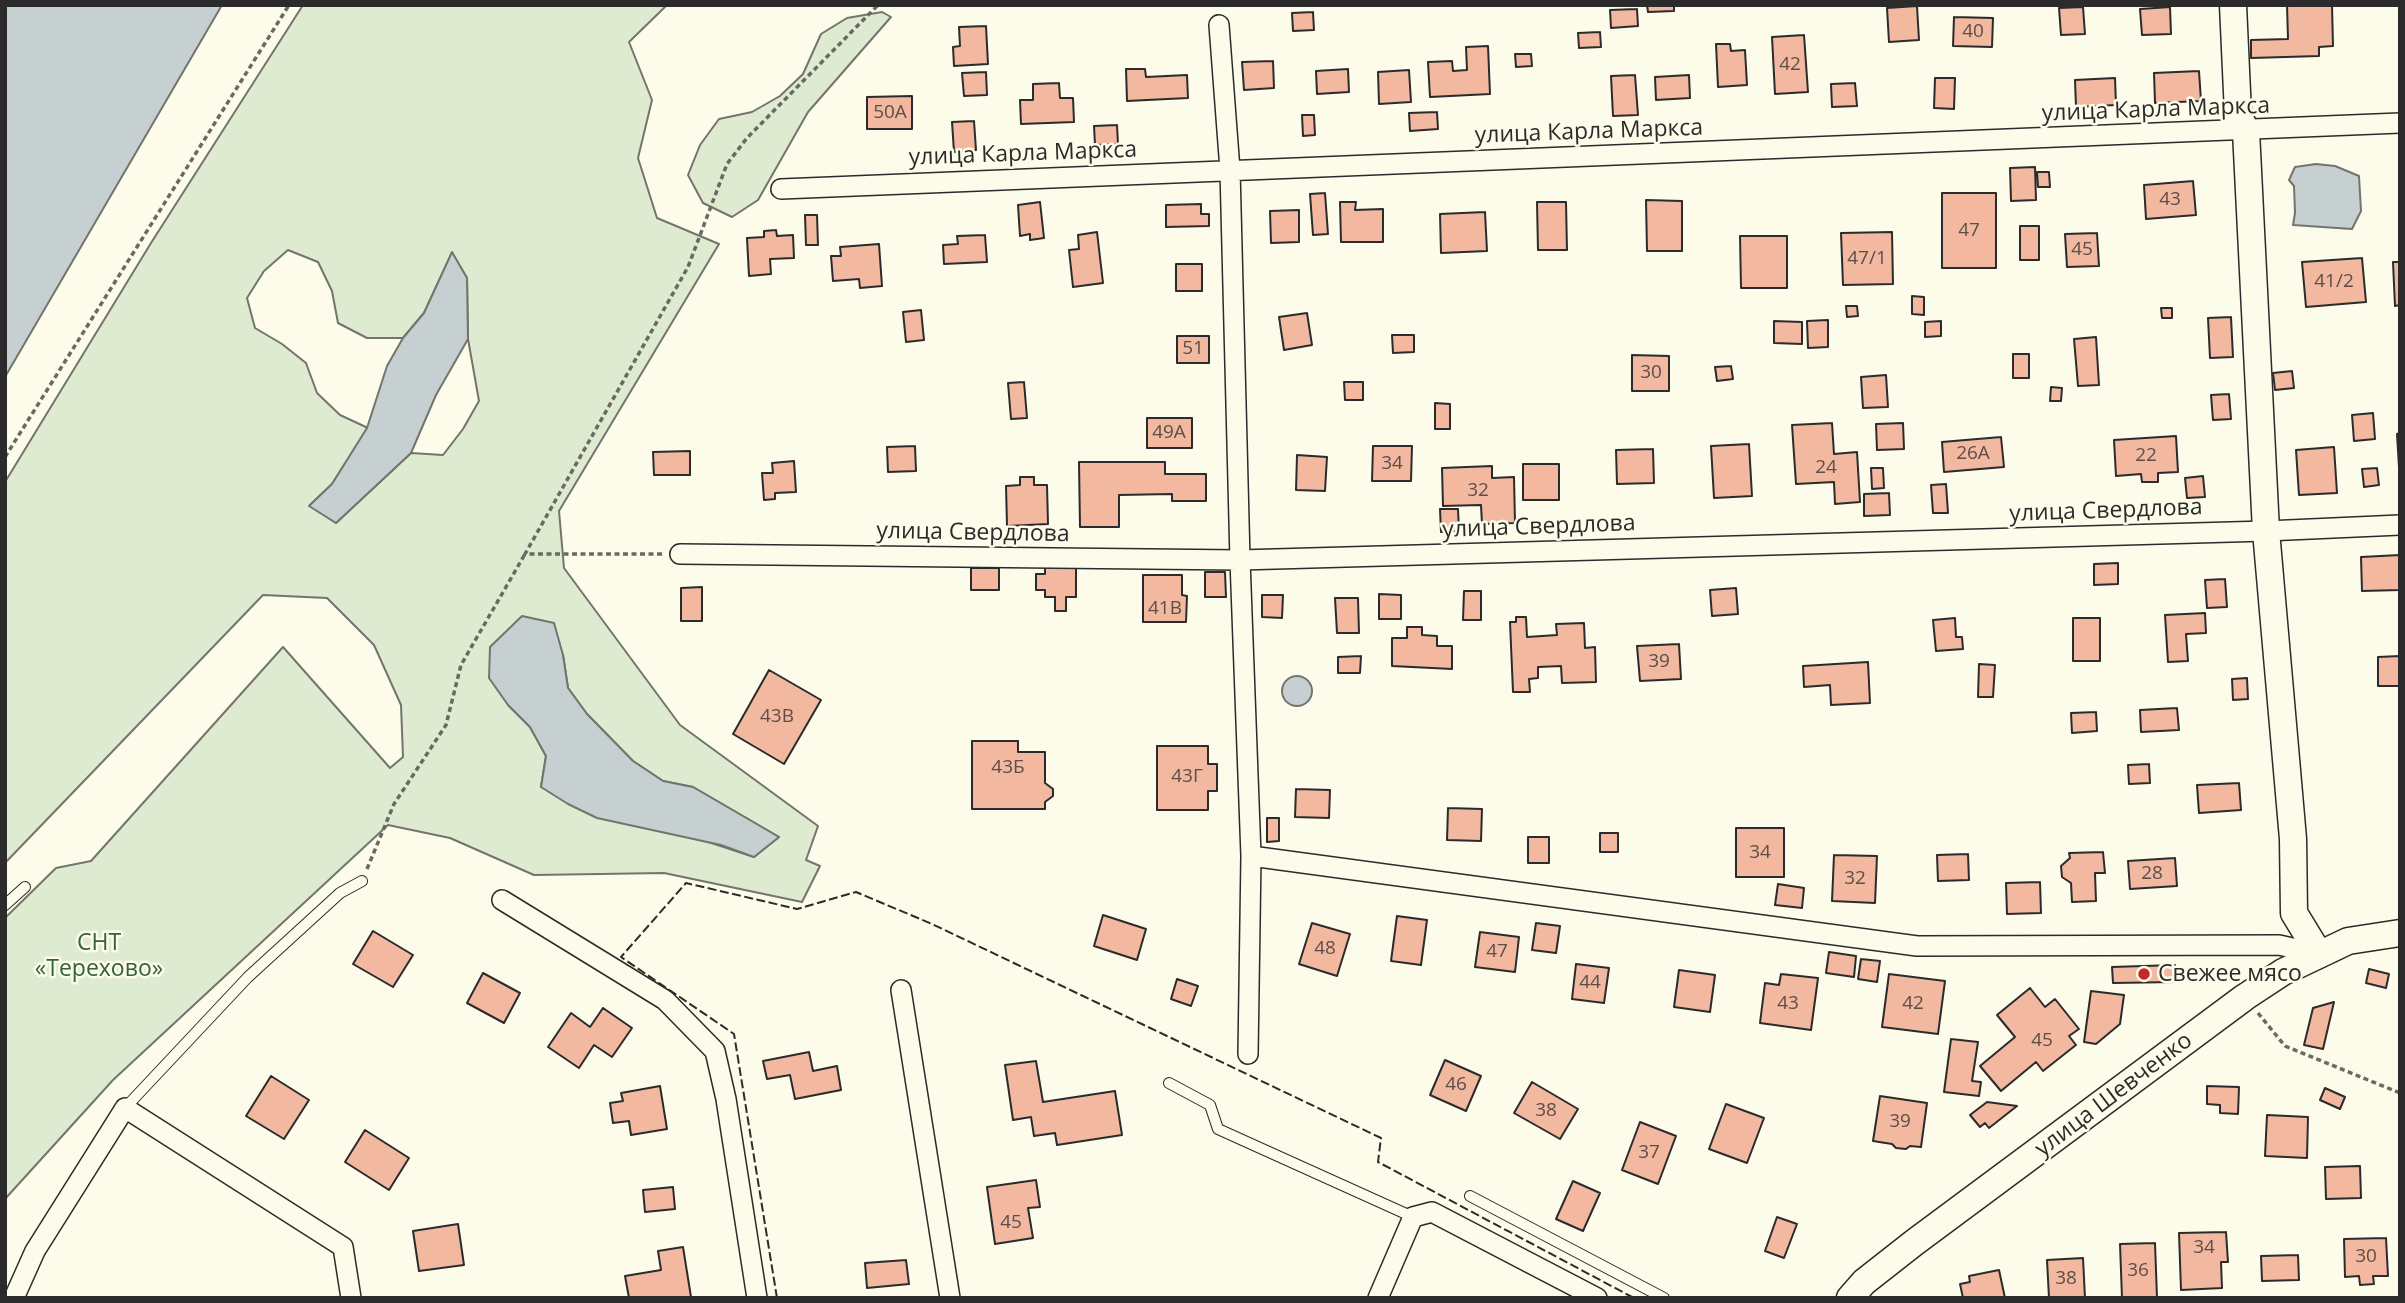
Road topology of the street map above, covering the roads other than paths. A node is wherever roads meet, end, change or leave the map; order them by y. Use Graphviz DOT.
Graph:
graph roads {
  1 [pos="2233,5"];
  2 [pos="1219,25"];
  3 [pos="2400,123"];
  4 [pos="2246,131"];
  5 [pos="1230,170"];
  6 [pos="781,189"];
  7 [pos="2400,525"];
  8 [pos="2266,531"];
  9 [pos="680,554"];
  10 [pos="1240,560"];
  11 [pos="1251,856"];
  12 [pos="362,881"];
  13 [pos="25,887"];
  14 [pos="502,900"];
  15 [pos="5,905"];
  16 [pos="2400,933"];
  17 [pos="2319,954"];
  18 [pos="901,990"];
  19 [pos="1248,1054"];
  20 [pos="1169,1083"];
  21 [pos="125,1108"];
  22 [pos="1470,1196"];
  23 [pos="1413,1217"];
  24 [pos="14,1298"];
  25 [pos="351,1298"];
  26 [pos="757,1298"];
  27 [pos="950,1298"];
  28 [pos="1378,1298"];
  29 [pos="1597,1298"];
  30 [pos="1664,1298"];
  31 [pos="1850,1298"];
  1 -- 4 [label="street"];
  2 -- 5 [label="street"];
  3 -- 4 [label="street, улица Карла Маркса"];
  4 -- 5 [label="street, улица Карла Маркса"];
  4 -- 8 [label="street"];
  5 -- 6 [label="street, улица Карла Маркса"];
  5 -- 10 [label="street"];
  7 -- 8 [label="street, улица Свердлова"];
  8 -- 10 [label="street, улица Свердлова"];
  8 -- 17 [label="street"];
  9 -- 10 [label="street, улица Свердлова"];
  10 -- 11 [label="street"];
  11 -- 17 [label="street"];
  11 -- 19 [label="street"];
  12 -- 21 [label="lane"];
  13 -- 15 [label="lane"];
  14 -- 26 [label="street"];
  16 -- 17 [label="street, улица Шевченко"];
  17 -- 31 [label="street, улица Шевченко"];
  18 -- 27 [label="street"];
  20 -- 23 [label="lane"];
  21 -- 24 [label="street"];
  21 -- 25 [label="street"];
  22 -- 30 [label="lane"];
  23 -- 28 [label="street"];
  23 -- 29 [label="street"];
}
